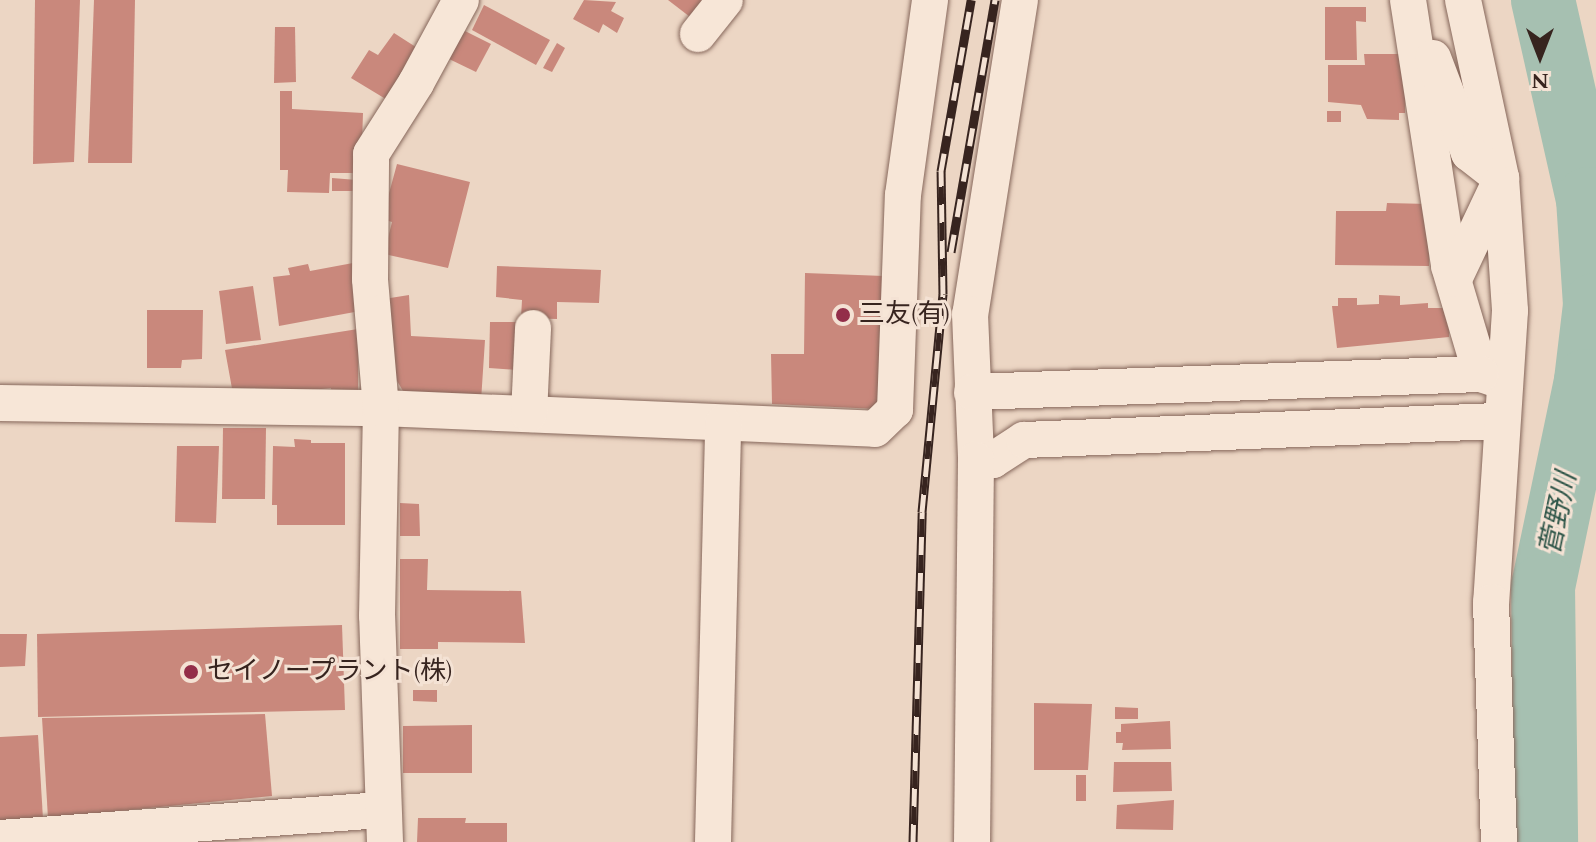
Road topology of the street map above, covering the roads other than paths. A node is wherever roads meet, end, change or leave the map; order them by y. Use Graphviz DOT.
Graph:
graph roads {
  1 [pos="461,0"];
  2 [pos="725,0"];
  3 [pos="930,0"];
  4 [pos="1020,0"];
  5 [pos="1409,0"];
  6 [pos="1463,0"];
  7 [pos="698,34"];
  8 [pos="1501,178"];
  9 [pos="1454,279"];
  10 [pos="533,328"];
  11 [pos="1493,378"];
  12 [pos="972,392"];
  13 [pos="0,403"];
  14 [pos="381,408"];
  15 [pos="529,414"];
  16 [pos="1501,421"];
  17 [pos="723,423"];
  18 [pos="976,460"];
  19 [pos="384,826"];
  20 [pos="0,838"];
  21 [pos="713,842"];
  22 [pos="972,842"];
  23 [pos="1499,842"];
  1 -- 14 [label="street"];
  2 -- 7 [label="street"];
  3 -- 17 [label="street"];
  4 -- 12 [label="street"];
  5 -- 8 [label="street"];
  5 -- 9 [label="street"];
  6 -- 8 [label="street"];
  8 -- 9 [label="street"];
  8 -- 11 [label="street"];
  9 -- 11 [label="street"];
  10 -- 15 [label="street"];
  11 -- 12 [label="street"];
  11 -- 16 [label="street"];
  12 -- 18 [label="street"];
  13 -- 14 [label="street"];
  14 -- 15 [label="street"];
  14 -- 19 [label="street"];
  15 -- 17 [label="street"];
  16 -- 18 [label="street"];
  16 -- 23 [label="street"];
  17 -- 21 [label="street"];
  18 -- 22 [label="street"];
  19 -- 20 [label="street"];
}
